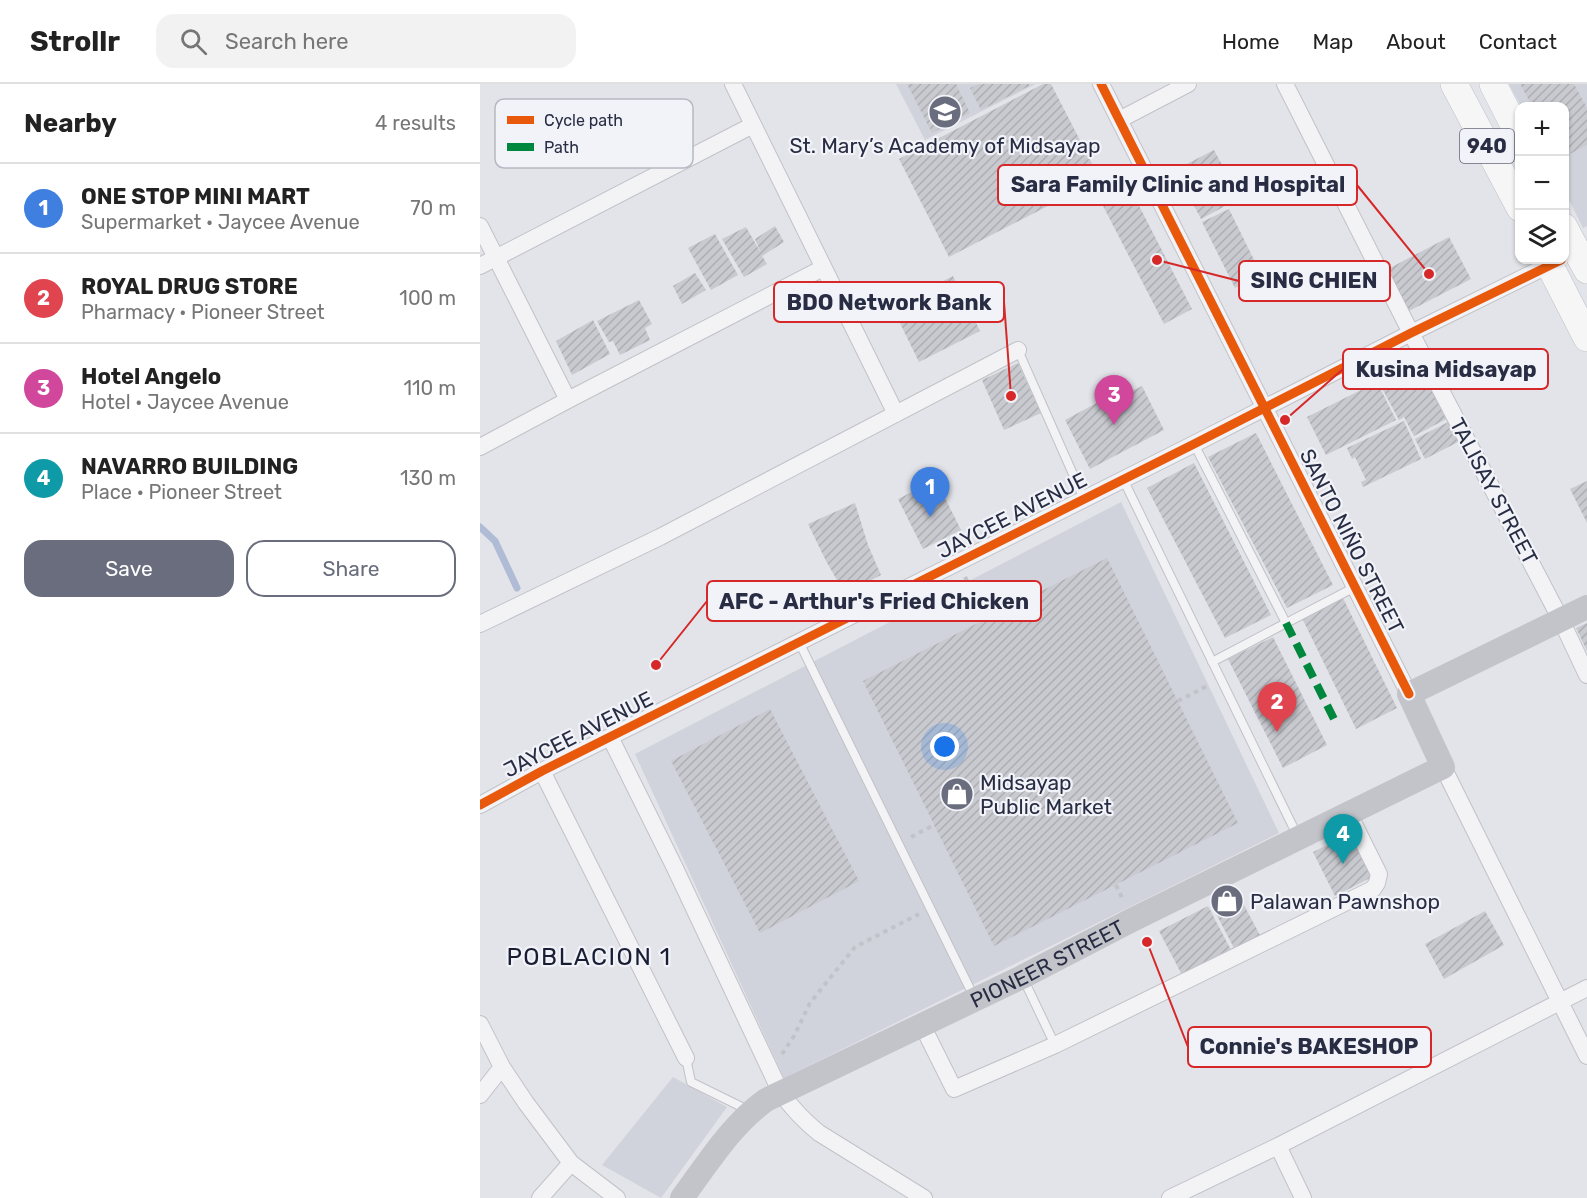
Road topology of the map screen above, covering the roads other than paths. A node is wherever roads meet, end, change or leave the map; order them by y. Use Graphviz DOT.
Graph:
graph roads {
  1 [pos="733,84"];
  2 [pos="1101,84"];
  3 [pos="1188,84"];
  4 [pos="1285,84"];
  5 [pos="1454,84"];
  6 [pos="1493,84"];
  7 [pos="1119,120"];
  8 [pos="753,125"];
  9 [pos="1515,127"];
  10 [pos="693,156"];
  11 [pos="669,168"];
  12 [pos="1515,199"];
  13 [pos="480,226"];
  14 [pos="495,257"];
  15 [pos="1569,262"];
  16 [pos="1555,264"];
  17 [pos="480,266"];
  18 [pos="823,268"];
  19 [pos="1411,333"];
  20 [pos="1587,338"];
  21 [pos="1018,350"];
  22 [pos="568,400"];
  23 [pos="1264,408"];
  24 [pos="896,414"];
  25 [pos="1194,444"];
  26 [pos="480,447"];
  27 [pos="1123,479"];
  28 [pos="1084,499"];
  29 [pos="1355,587"];
  30 [pos="1587,607"];
  31 [pos="1561,621"];
  32 [pos="480,624"];
  33 [pos="799,642"];
  34 [pos="1212,662"];
  35 [pos="1587,675"];
  36 [pos="1409,694"];
  37 [pos="610,737"];
  38 [pos="1443,767"];
  39 [pos="542,771"];
  40 [pos="480,805"];
  41 [pos="1349,814"];
  42 [pos="1299,838"];
  43 [pos="1022,977"];
  44 [pos="1587,988"];
  45 [pos="975,999"];
  46 [pos="1560,1003"];
  47 [pos="480,1024"];
  48 [pos="922,1025"];
  49 [pos="1055,1045"];
  50 [pos="1587,1056"];
  51 [pos="686,1058"];
  52 [pos="502,1067"];
  53 [pos="776,1083"];
  54 [pos="480,1095"];
  55 [pos="750,1111"];
  56 [pos="1278,1146"];
  57 [pos="572,1162"];
  58 [pos="540,1198"];
  59 [pos="617,1198"];
  60 [pos="682,1198"];
  61 [pos="924,1198"];
  62 [pos="1170,1198"];
  63 [pos="1303,1198"];
  1 -- 8 [label="street"];
  2 -- 7 [label="street, SANTO NIÑO STREET"];
  3 -- 7 [label="street"];
  4 -- 19 [label="street, TALISAY STREET"];
  5 -- 12 [label="main road, 940"];
  6 -- 9 [label="main road, 940"];
  7 -- 23 [label="street, SANTO NIÑO STREET"];
  8 -- 10 [label="street"];
  8 -- 18 [label="street"];
  11 -- 14 [label="street"];
  13 -- 14 [label="street"];
  14 -- 17 [label="street"];
  14 -- 22 [label="street"];
  15 -- 20 [label="main road"];
  16 -- 19 [label="street, JAYCEE AVENUE"];
  18 -- 22 [label="street"];
  18 -- 24 [label="street"];
  19 -- 23 [label="street, JAYCEE AVENUE"];
  19 -- 31 [label="street, TALISAY STREET"];
  21 -- 24 [label="street"];
  21 -- 28 [label="lane"];
  22 -- 26 [label="street"];
  23 -- 25 [label="street, JAYCEE AVENUE"];
  23 -- 29 [label="street, SANTO NIÑO STREET"];
  24 -- 32 [label="street"];
  25 -- 27 [label="street, JAYCEE AVENUE"];
  25 -- 34 [label="lane"];
  27 -- 28 [label="street, JAYCEE AVENUE"];
  27 -- 34 [label="lane"];
  28 -- 33 [label="street, JAYCEE AVENUE"];
  29 -- 34 [label="lane"];
  29 -- 36 [label="street, SANTO NIÑO STREET"];
  30 -- 31 [label="main road"];
  31 -- 35 [label="street, TALISAY STREET"];
  31 -- 36 [label="main road"];
  33 -- 37 [label="street, JAYCEE AVENUE"];
  33 -- 45 [label="lane"];
  34 -- 42 [label="lane"];
  36 -- 38 [label="main road, SANTO NIÑO STREET"];
  37 -- 39 [label="street, JAYCEE AVENUE"];
  37 -- 53 [label="street"];
  38 -- 41 [label="main road, PIONEER STREET"];
  38 -- 46 [label="street, SANTO NIÑO STREET"];
  39 -- 40 [label="street, JAYCEE AVENUE"];
  39 -- 51 [label="street"];
  41 -- 42 [label="main road, PIONEER STREET"];
  41 -- 49 [label="street"];
  42 -- 43 [label="main road, PIONEER STREET"];
  43 -- 45 [label="main road, PIONEER STREET"];
  43 -- 49 [label="lane"];
  44 -- 46 [label="street"];
  45 -- 48 [label="main road, PIONEER STREET"];
  46 -- 50 [label="street, SANTO NIÑO STREET"];
  46 -- 56 [label="street"];
  47 -- 52 [label="street"];
  48 -- 49 [label="street"];
  48 -- 53 [label="main road, PIONEER STREET"];
  51 -- 55 [label="lane"];
  52 -- 54 [label="street"];
  52 -- 57 [label="street"];
  53 -- 55 [label="main road, PIONEER STREET"];
  53 -- 61 [label="street"];
  55 -- 60 [label="main road, PIONEER STREET"];
  56 -- 62 [label="street"];
  56 -- 63 [label="street"];
  57 -- 58 [label="street"];
  57 -- 59 [label="street"];
}
